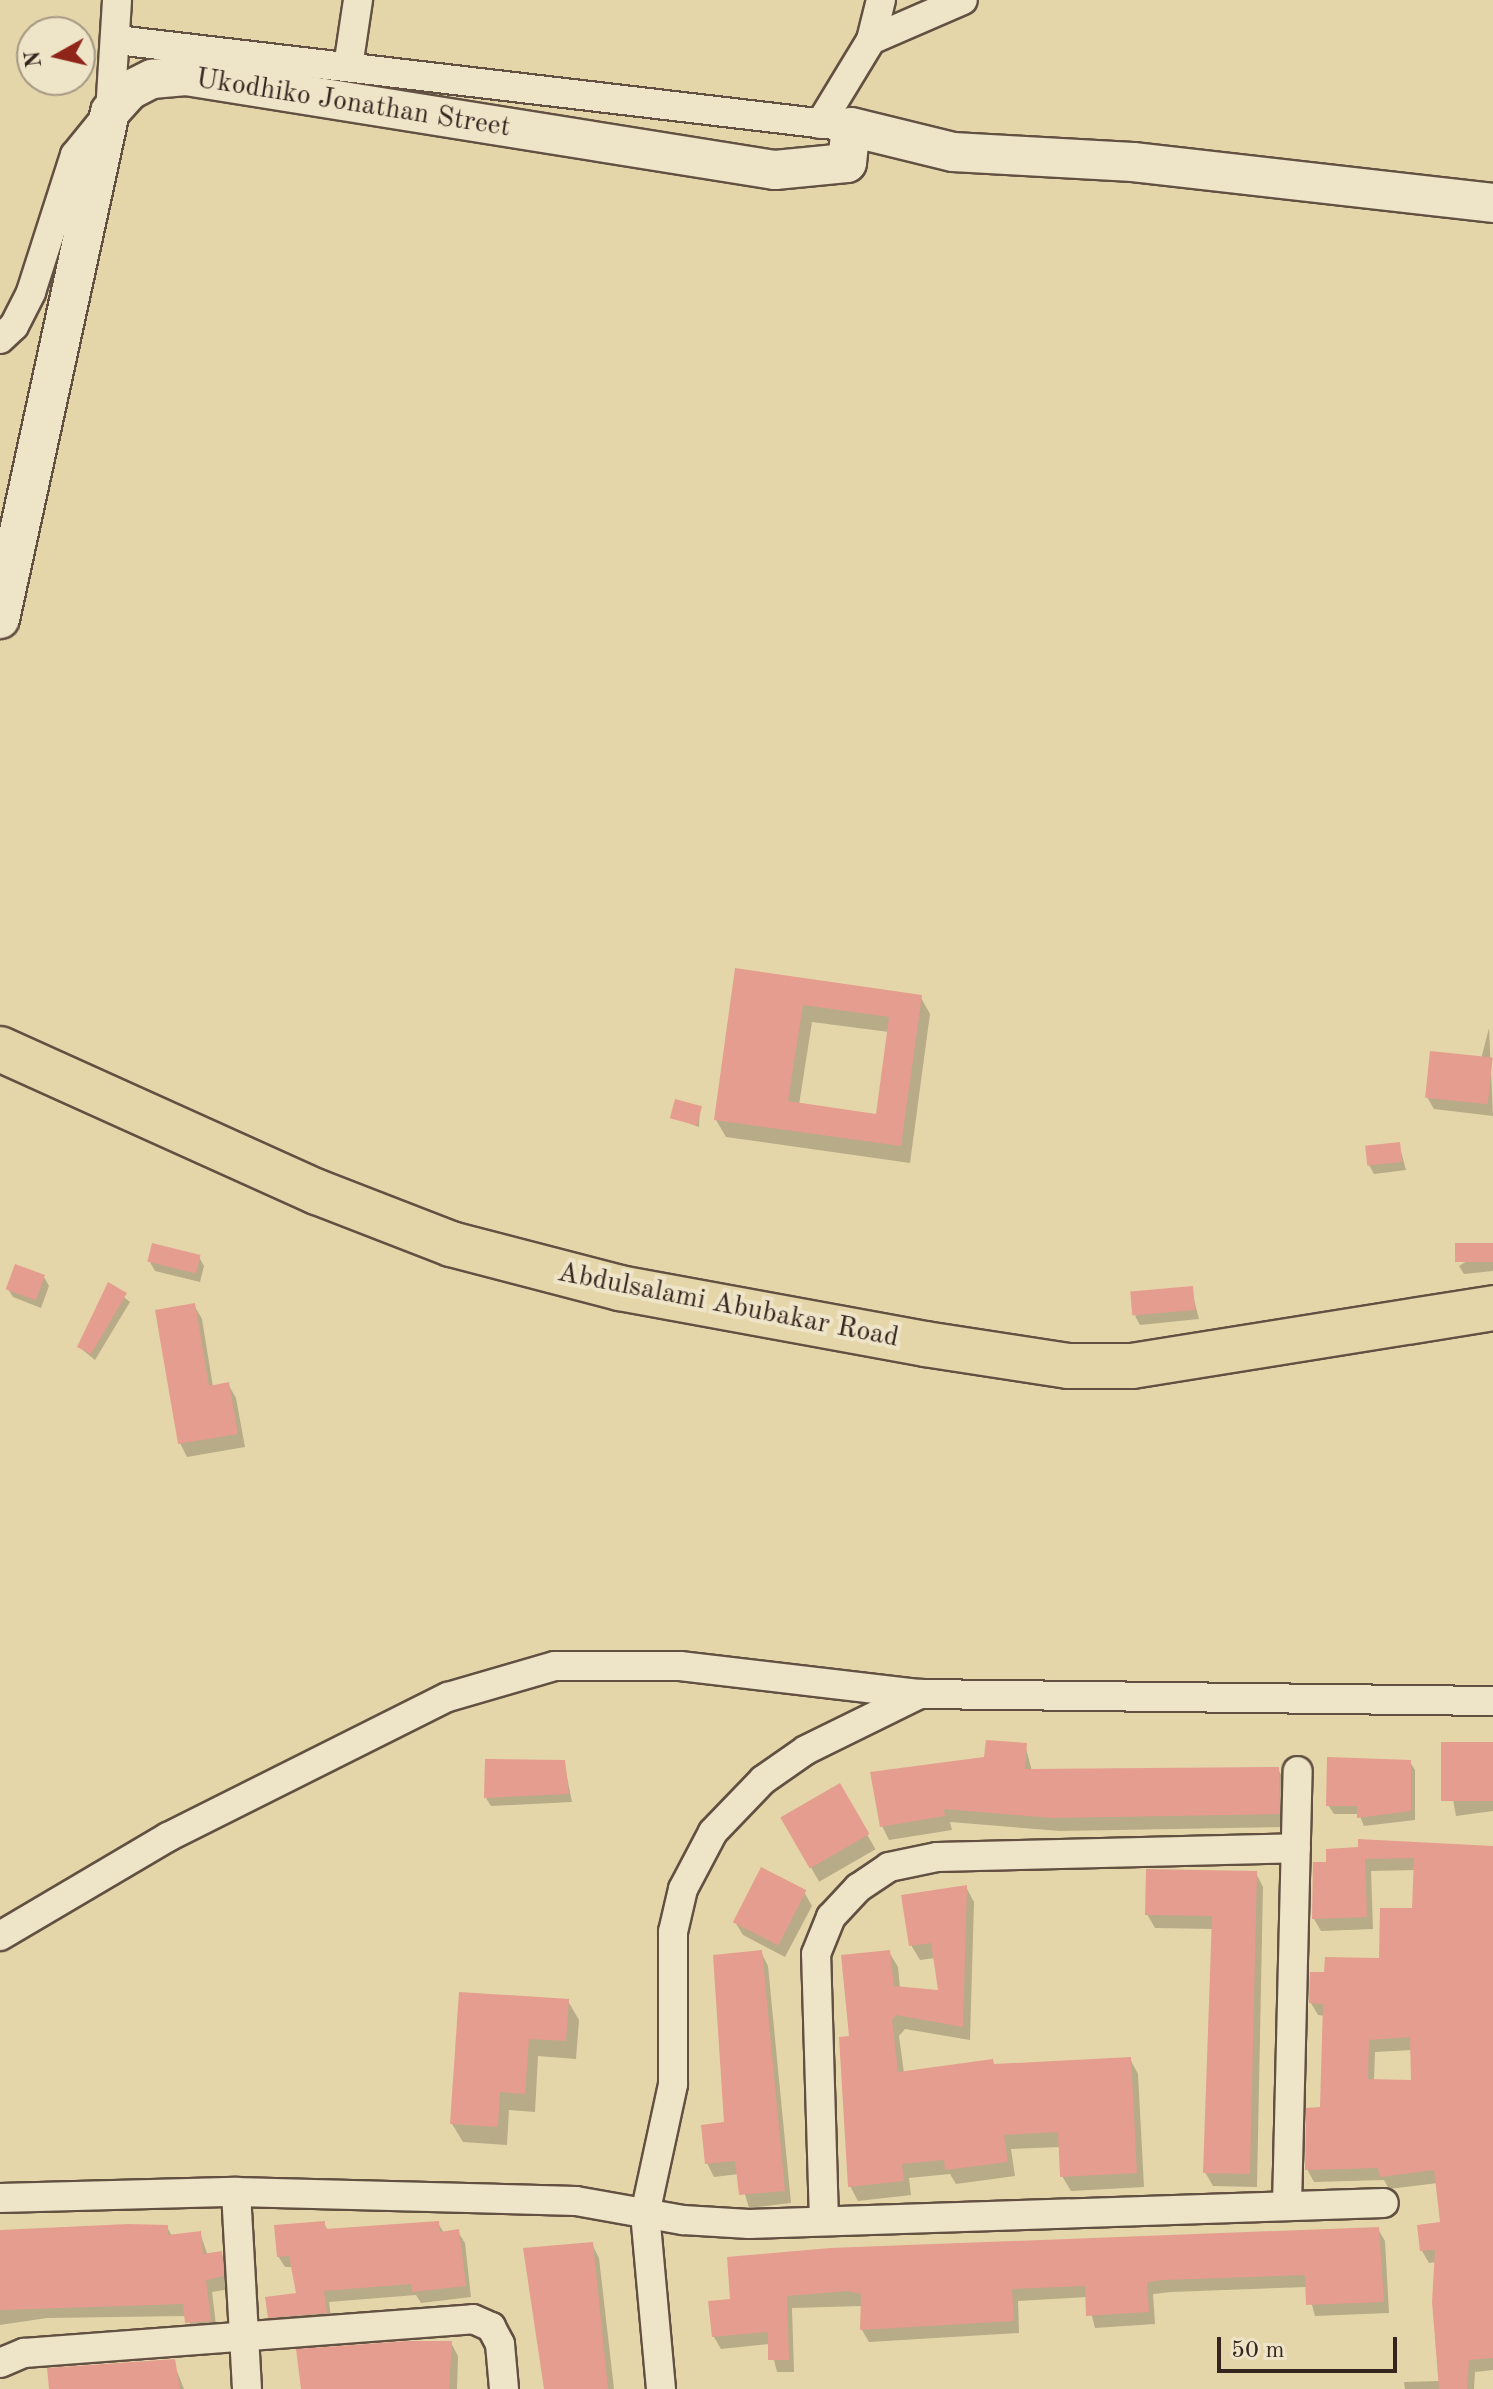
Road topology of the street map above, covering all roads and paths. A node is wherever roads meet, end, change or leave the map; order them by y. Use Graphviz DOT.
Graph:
graph roads {
  1 [pos="117,0"];
  2 [pos="358,0"];
  3 [pos="881,0"];
  4 [pos="963,0"];
  5 [pos="117,40"];
  6 [pos="871,40"];
  7 [pos="348,67"];
  8 [pos="110,112"];
  9 [pos="836,126"];
  10 [pos="1493,203"];
  11 [pos="0,339"];
  12 [pos="0,619"];
  13 [pos="0,1049"];
  14 [pos="1493,1308"];
  15 [pos="920,1694"];
  16 [pos="1493,1701"];
  17 [pos="1298,1771"];
  18 [pos="1296,1848"];
  19 [pos="0,1936"];
  20 [pos="236,2192"];
  21 [pos="0,2198"];
  22 [pos="1384,2203"];
  23 [pos="1287,2206"];
  24 [pos="645,2214"];
  25 [pos="824,2221"];
  26 [pos="242,2338"];
  27 [pos="0,2363"];
  28 [pos="247,2389"];
  29 [pos="504,2389"];
  30 [pos="661,2389"];
  1 -- 5 [label="street"];
  2 -- 7 [label="street"];
  3 -- 6 [label="street"];
  4 -- 6 [label="street"];
  5 -- 7 [label="street"];
  5 -- 8 [label="street"];
  6 -- 9 [label="street"];
  7 -- 9 [label="street"];
  8 -- 9 [label="street, Ukodhiko Jonathan Street"];
  8 -- 11 [label="street"];
  8 -- 12 [label="street"];
  9 -- 10 [label="street"];
  13 -- 14 [label="main road, Abdulsalami Abubakar Road"];
  15 -- 16 [label="street"];
  15 -- 19 [label="street"];
  15 -- 24 [label="street"];
  17 -- 18 [label="street"];
  18 -- 23 [label="street"];
  18 -- 25 [label="street"];
  20 -- 21 [label="street"];
  20 -- 24 [label="street"];
  20 -- 26 [label="street"];
  22 -- 23 [label="street"];
  23 -- 25 [label="street"];
  24 -- 25 [label="street"];
  24 -- 30 [label="street"];
  26 -- 27 [label="street"];
  26 -- 28 [label="street"];
  26 -- 29 [label="street"];
}
